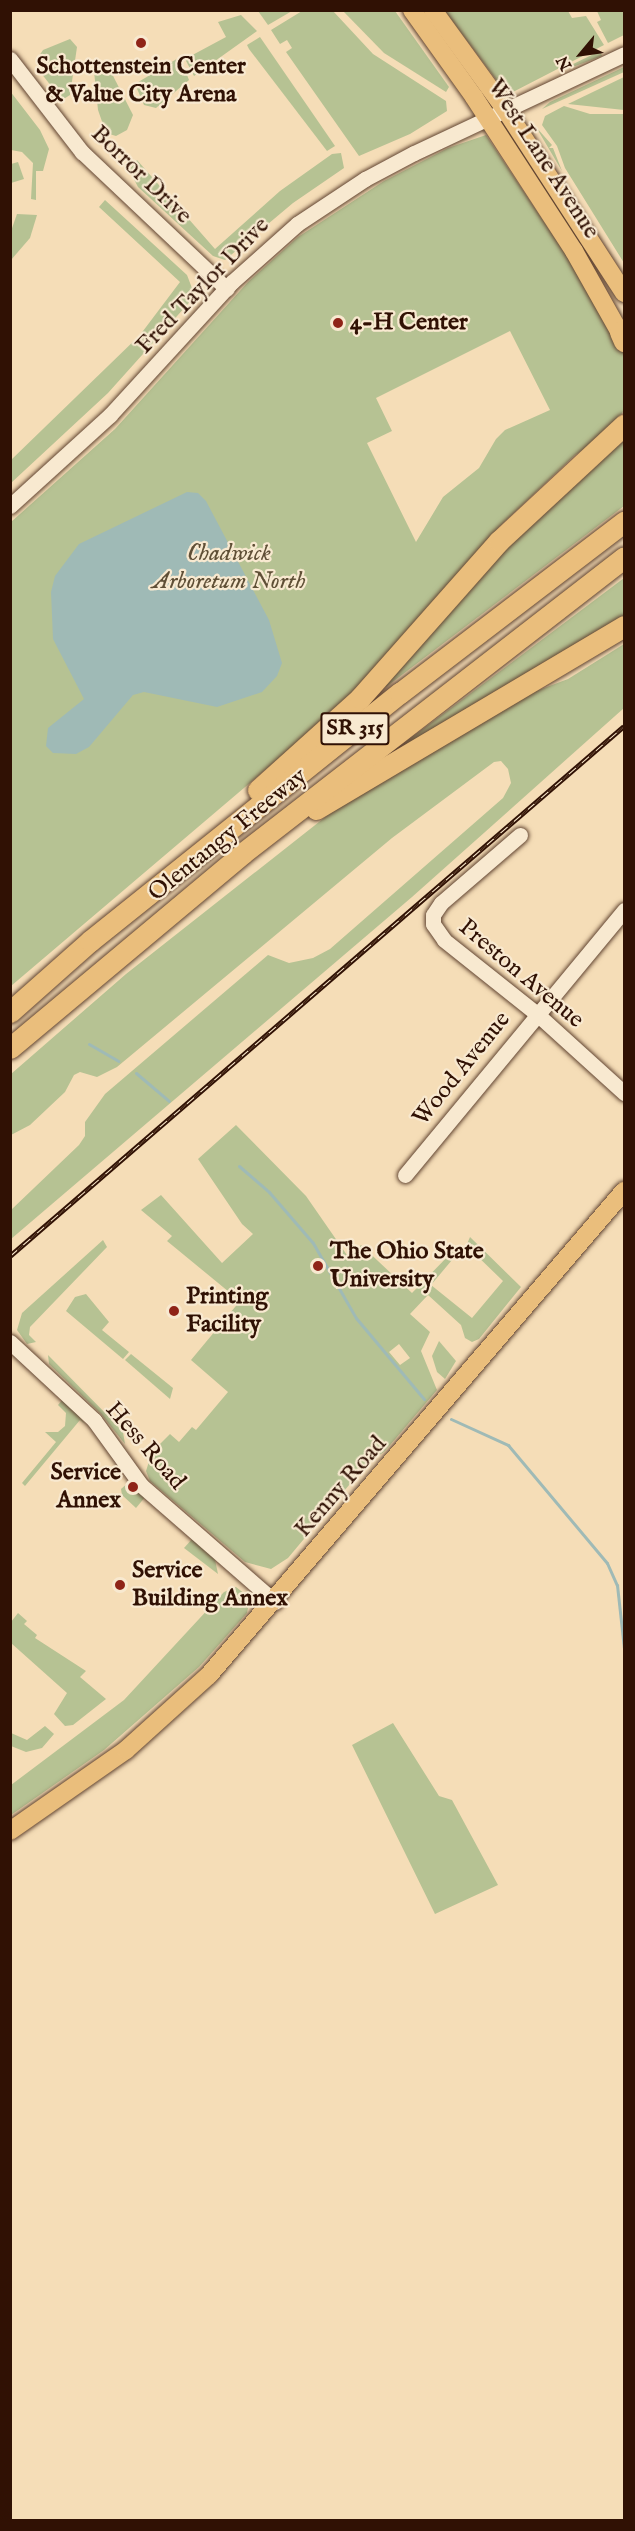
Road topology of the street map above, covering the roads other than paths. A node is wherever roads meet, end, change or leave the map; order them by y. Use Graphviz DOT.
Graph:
graph roads {
  1 [pos="412,10"];
  2 [pos="433,10"];
  3 [pos="624,54"];
  4 [pos="10,59"];
  5 [pos="505,109"];
  6 [pos="486,117"];
  7 [pos="227,289"];
  8 [pos="624,293"];
  9 [pos="623,338"];
  10 [pos="624,418"];
  11 [pos="617,431"];
  12 [pos="10,506"];
  13 [pos="624,522"];
  14 [pos="624,557"];
  15 [pos="624,626"];
  16 [pos="520,835"];
  17 [pos="243,853"];
  18 [pos="624,910"];
  19 [pos="90,941"];
  20 [pos="10,1012"];
  21 [pos="537,1014"];
  22 [pos="10,1048"];
  23 [pos="624,1093"];
  24 [pos="405,1175"];
  25 [pos="624,1191"];
  26 [pos="10,1341"];
  27 [pos="275,1602"];
  28 [pos="10,1830"];
  1 -- 6 [label="main road, West Lane Avenue"];
  2 -- 5 [label="main road, West Lane Avenue"];
  3 -- 5 [label="street, Fred Taylor Drive"];
  4 -- 7 [label="street, Borror Drive"];
  5 -- 6 [label="street, Fred Taylor Drive"];
  5 -- 8 [label="main road, West Lane Avenue"];
  6 -- 7 [label="street, Fred Taylor Drive"];
  6 -- 9 [label="main road, West Lane Avenue"];
  7 -- 12 [label="street, Fred Taylor Drive"];
  10 -- 11 [label="highway"];
  11 -- 19 [label="highway"];
  13 -- 19 [label="highway, Olentangy Freeway / SR 315"];
  14 -- 17 [label="highway, Olentangy Freeway / SR 315"];
  15 -- 17 [label="highway"];
  16 -- 21 [label="street, Preston Avenue"];
  17 -- 22 [label="highway, Olentangy Freeway / SR 315"];
  18 -- 21 [label="street, Wood Avenue"];
  19 -- 20 [label="highway, Olentangy Freeway / SR 315"];
  21 -- 23 [label="street, Preston Avenue"];
  21 -- 24 [label="street, Wood Avenue"];
  25 -- 27 [label="main road, Kenny Road"];
  26 -- 27 [label="street, Hess Road"];
  27 -- 28 [label="main road, Kenny Road"];
}
